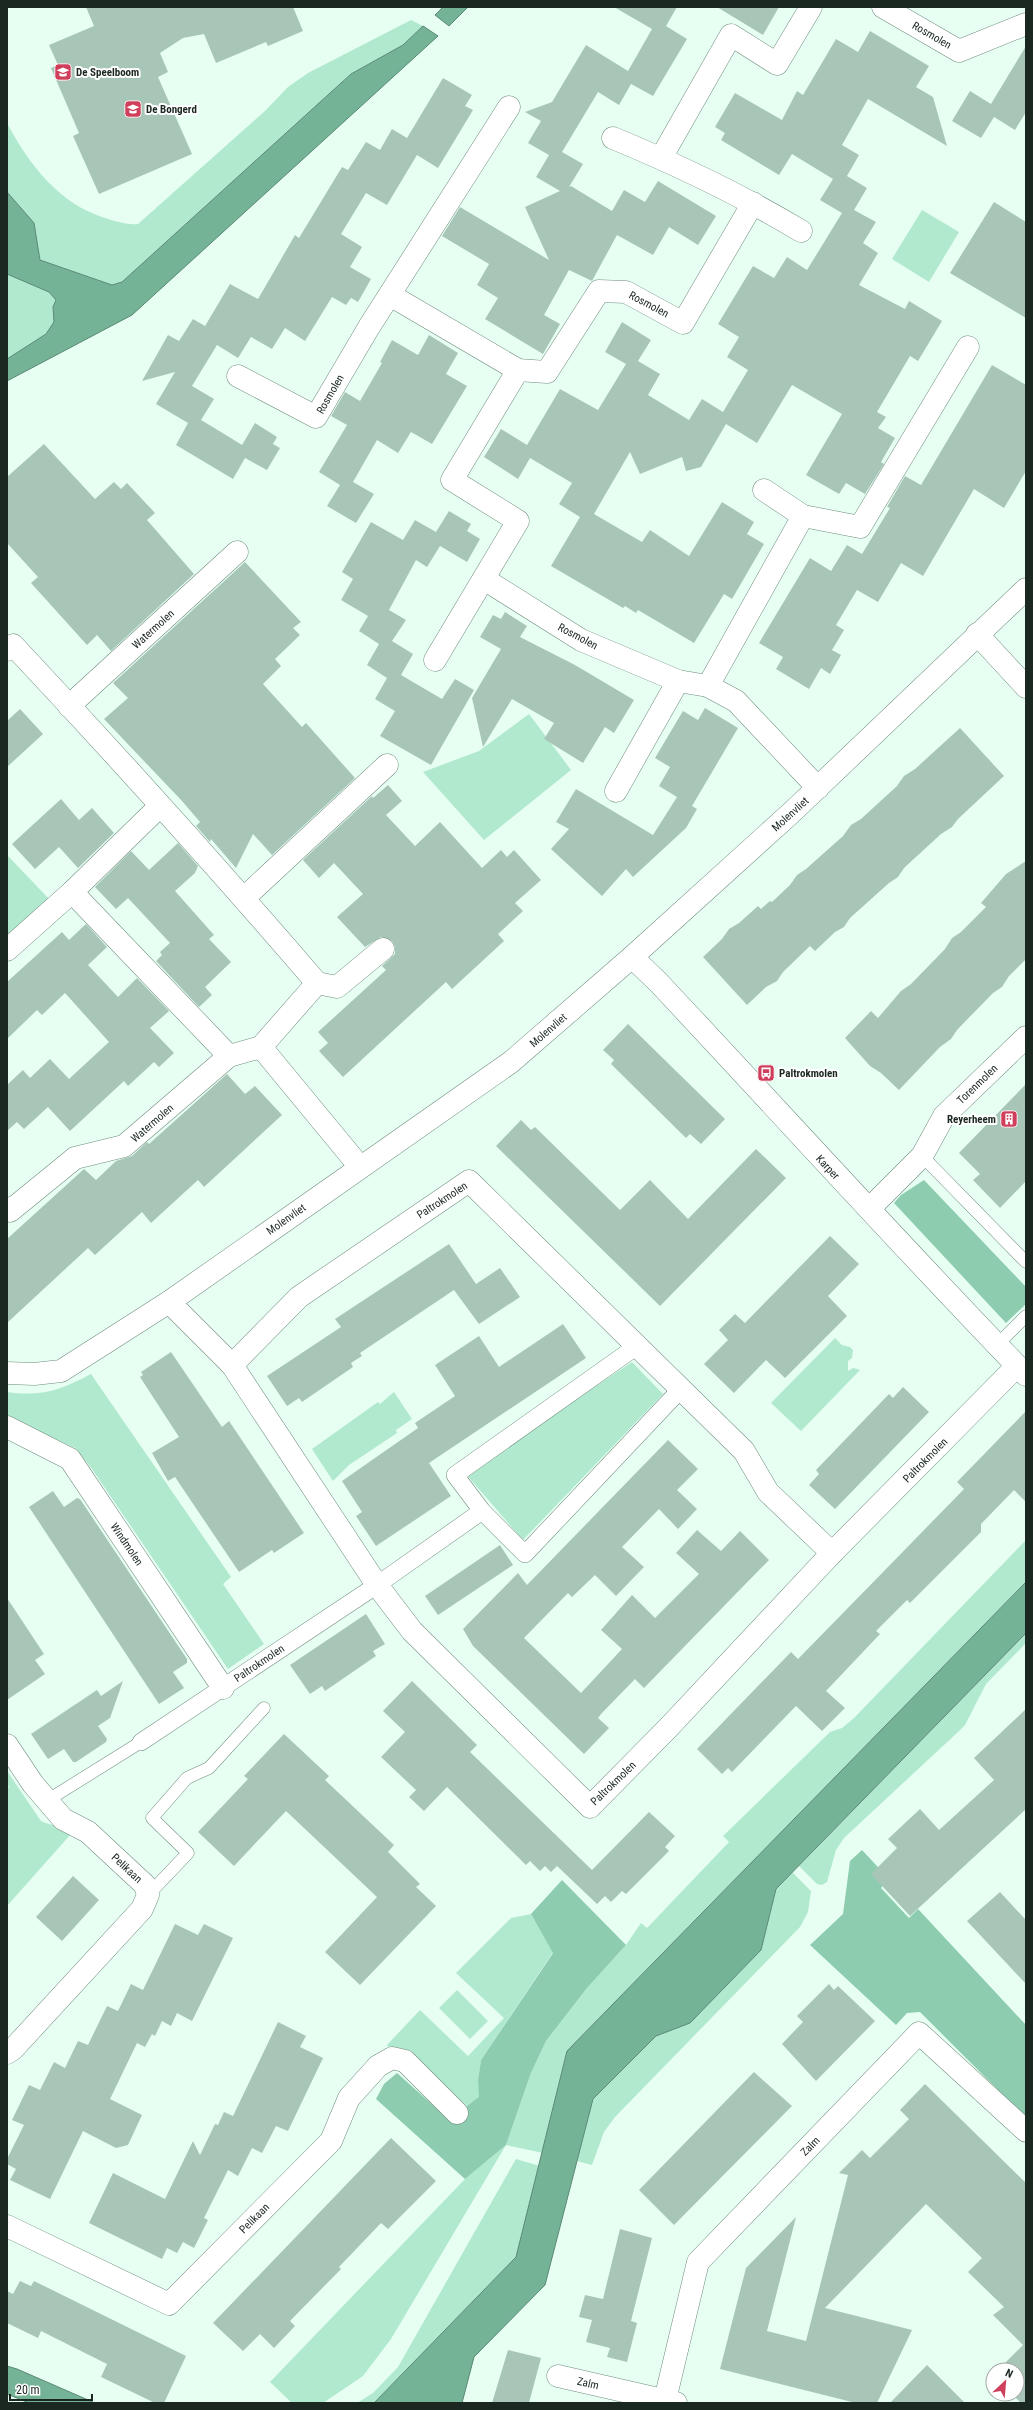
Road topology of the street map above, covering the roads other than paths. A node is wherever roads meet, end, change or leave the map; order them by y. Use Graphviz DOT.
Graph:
graph roads {
  1 [pos="811,7"];
  2 [pos="883,7"];
  3 [pos="1026,24"];
  4 [pos="509,107"];
  5 [pos="613,138"];
  6 [pos="661,158"];
  7 [pos="753,203"];
  8 [pos="801,231"];
  9 [pos="390,295"];
  10 [pos="968,347"];
  11 [pos="518,370"];
  12 [pos="238,376"];
  13 [pos="764,490"];
  14 [pos="803,516"];
  15 [pos="237,552"];
  16 [pos="484,579"];
  17 [pos="1026,589"];
  18 [pos="977,634"];
  19 [pos="7,650"];
  20 [pos="435,660"];
  21 [pos="678,681"];
  22 [pos="708,686"];
  23 [pos="1026,687"];
  24 [pos="69,706"];
  25 [pos="387,764"];
  26 [pos="818,788"];
  27 [pos="616,791"];
  28 [pos="160,806"];
  29 [pos="72,892"];
  30 [pos="244,898"];
  31 [pos="383,949"];
  32 [pos="7,950"];
  33 [pos="632,957"];
  34 [pos="317,983"];
  35 [pos="1026,1037"];
  36 [pos="261,1047"];
  37 [pos="229,1056"];
  38 [pos="922,1156"];
  39 [pos="360,1167"];
  40 [pos="7,1208"];
  41 [pos="870,1208"];
  42 [pos="1026,1262"];
  43 [pos="169,1302"];
  44 [pos="1026,1316"];
  45 [pos="997,1344"];
  46 [pos="637,1346"];
  47 [pos="232,1365"];
  48 [pos="1022,1370"];
  49 [pos="7,1373"];
  50 [pos="681,1389"];
  51 [pos="7,1427"];
  52 [pos="482,1511"];
  53 [pos="832,1553"];
  54 [pos="377,1585"];
  55 [pos="222,1688"];
  56 [pos="264,1708"];
  57 [pos="141,1742"];
  58 [pos="7,1745"];
  59 [pos="48,1800"];
  60 [pos="148,1895"];
  61 [pos="7,2053"];
  62 [pos="457,2113"];
  63 [pos="1026,2131"];
  64 [pos="7,2226"];
  65 [pos="558,2376"];
  66 [pos="670,2402"];
  1 -- 6 [label="street"];
  2 -- 3 [label="street, Rosmolen"];
  4 -- 9 [label="street, Rosmolen"];
  5 -- 6 [label="street"];
  6 -- 7 [label="street"];
  7 -- 8 [label="street"];
  7 -- 11 [label="street, Rosmolen"];
  9 -- 11 [label="street, Rosmolen"];
  9 -- 12 [label="street, Rosmolen"];
  10 -- 14 [label="street"];
  11 -- 16 [label="street"];
  13 -- 14 [label="street"];
  14 -- 22 [label="street"];
  15 -- 24 [label="street, Watermolen"];
  16 -- 20 [label="street"];
  16 -- 21 [label="street, Rosmolen"];
  17 -- 18 [label="street, Molenvliet"];
  18 -- 23 [label="street"];
  18 -- 26 [label="street, Molenvliet"];
  19 -- 24 [label="street"];
  21 -- 22 [label="street, Rosmolen"];
  21 -- 27 [label="street"];
  22 -- 26 [label="street, Rosmolen"];
  24 -- 28 [label="street"];
  25 -- 30 [label="street"];
  26 -- 33 [label="street, Molenvliet"];
  28 -- 29 [label="street"];
  28 -- 30 [label="street"];
  29 -- 32 [label="street"];
  29 -- 37 [label="street"];
  30 -- 34 [label="street"];
  31 -- 34 [label="street"];
  33 -- 39 [label="street, Molenvliet"];
  33 -- 41 [label="street, Karper"];
  34 -- 36 [label="street"];
  35 -- 38 [label="street, Torenmolen"];
  36 -- 37 [label="street, Watermolen"];
  36 -- 39 [label="street"];
  37 -- 40 [label="street, Watermolen"];
  38 -- 41 [label="street, Torenmolen"];
  38 -- 42 [label="lane"];
  39 -- 43 [label="street, Molenvliet"];
  41 -- 45 [label="street, Karper"];
  43 -- 47 [label="street, Paltrokmolen"];
  43 -- 49 [label="street, Molenvliet"];
  44 -- 45 [label="lane"];
  45 -- 48 [label="street, Karper"];
  46 -- 47 [label="street, Paltrokmolen"];
  46 -- 50 [label="street, Paltrokmolen"];
  46 -- 52 [label="street"];
  47 -- 54 [label="street, Paltrokmolen"];
  48 -- 53 [label="street, Paltrokmolen"];
  50 -- 52 [label="street"];
  50 -- 53 [label="street, Paltrokmolen"];
  51 -- 55 [label="street, Windmolen"];
  52 -- 54 [label="street, Paltrokmolen"];
  53 -- 54 [label="street, Paltrokmolen"];
  54 -- 55 [label="street, Paltrokmolen"];
  55 -- 57 [label="street, Paltrokmolen"];
  56 -- 60 [label="lane"];
  57 -- 59 [label="lane"];
  58 -- 59 [label="street"];
  59 -- 60 [label="street, Pelikaan"];
  60 -- 61 [label="street, Pelikaan"];
  62 -- 64 [label="street, Pelikaan"];
  63 -- 66 [label="street, Zalm"];
  65 -- 66 [label="street, Zalm"];
}
